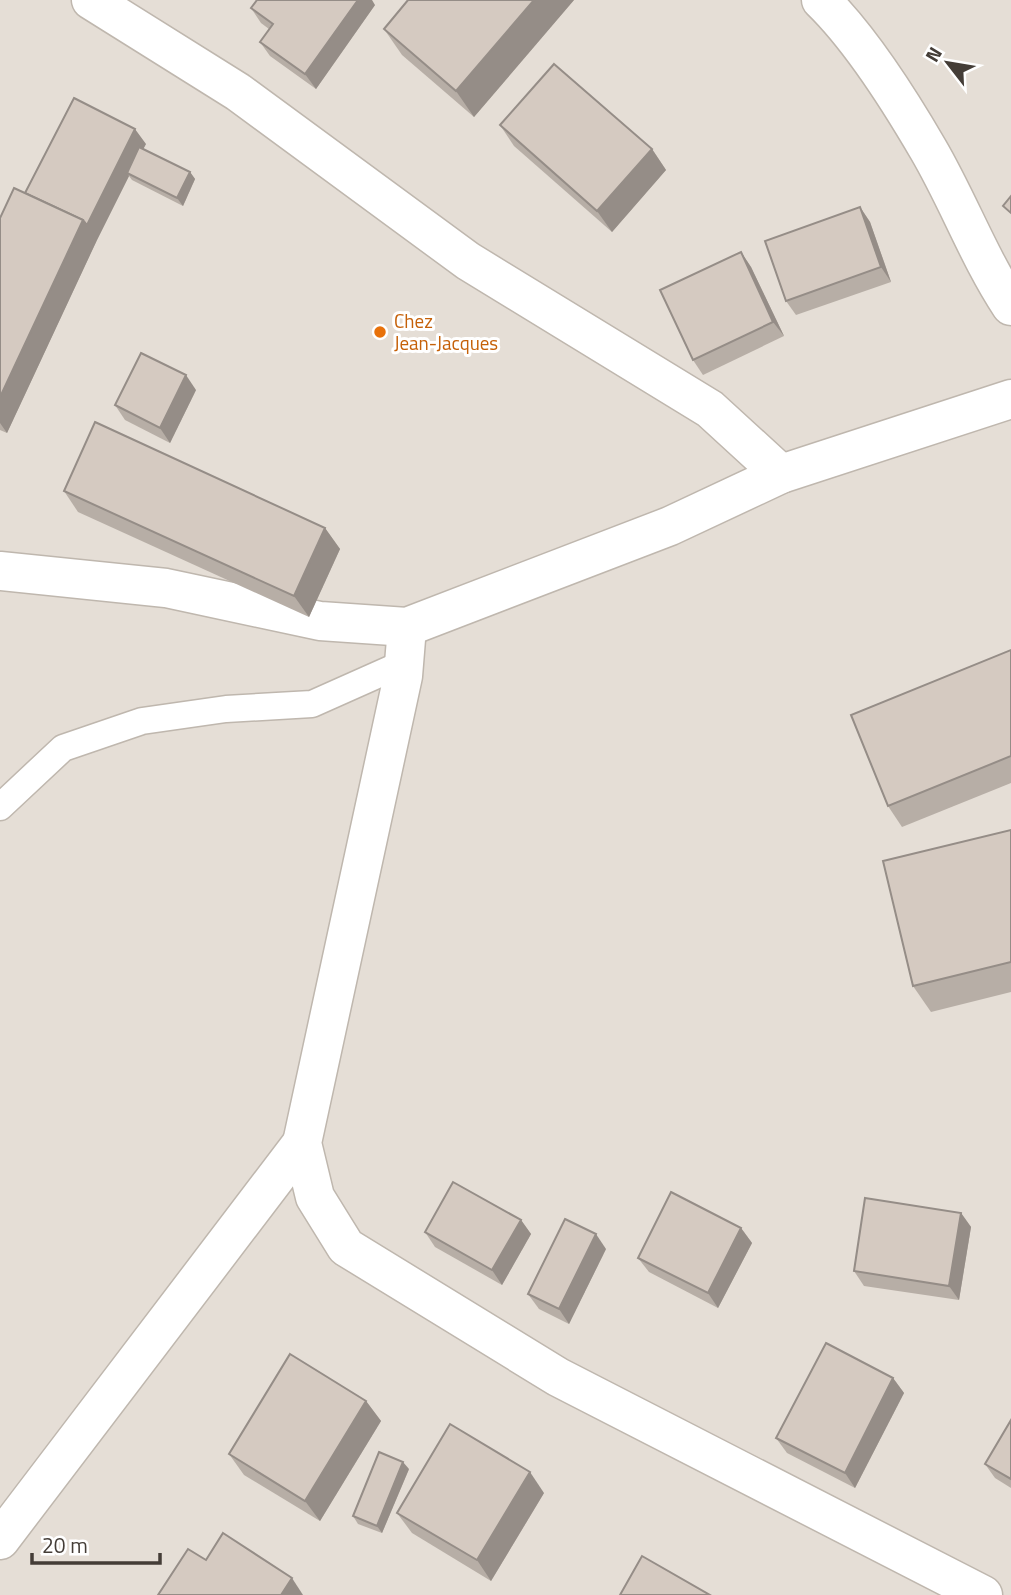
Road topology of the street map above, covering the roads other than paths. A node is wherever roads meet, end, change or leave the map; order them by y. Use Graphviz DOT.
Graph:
graph roads {
  1 [pos="92,0"];
  2 [pos="821,0"];
  3 [pos="1011,306"];
  4 [pos="1011,399"];
  5 [pos="781,474"];
  6 [pos="0,571"];
  7 [pos="405,645"];
  8 [pos="0,807"];
  9 [pos="302,1143"];
  10 [pos="0,1540"];
  11 [pos="983,1595"];
  1 -- 5 [label="street"];
  2 -- 3 [label="street"];
  4 -- 5 [label="street"];
  5 -- 7 [label="street"];
  6 -- 7 [label="street"];
  7 -- 8 [label="lane"];
  7 -- 9 [label="street"];
  9 -- 10 [label="street"];
  9 -- 11 [label="street"];
}
